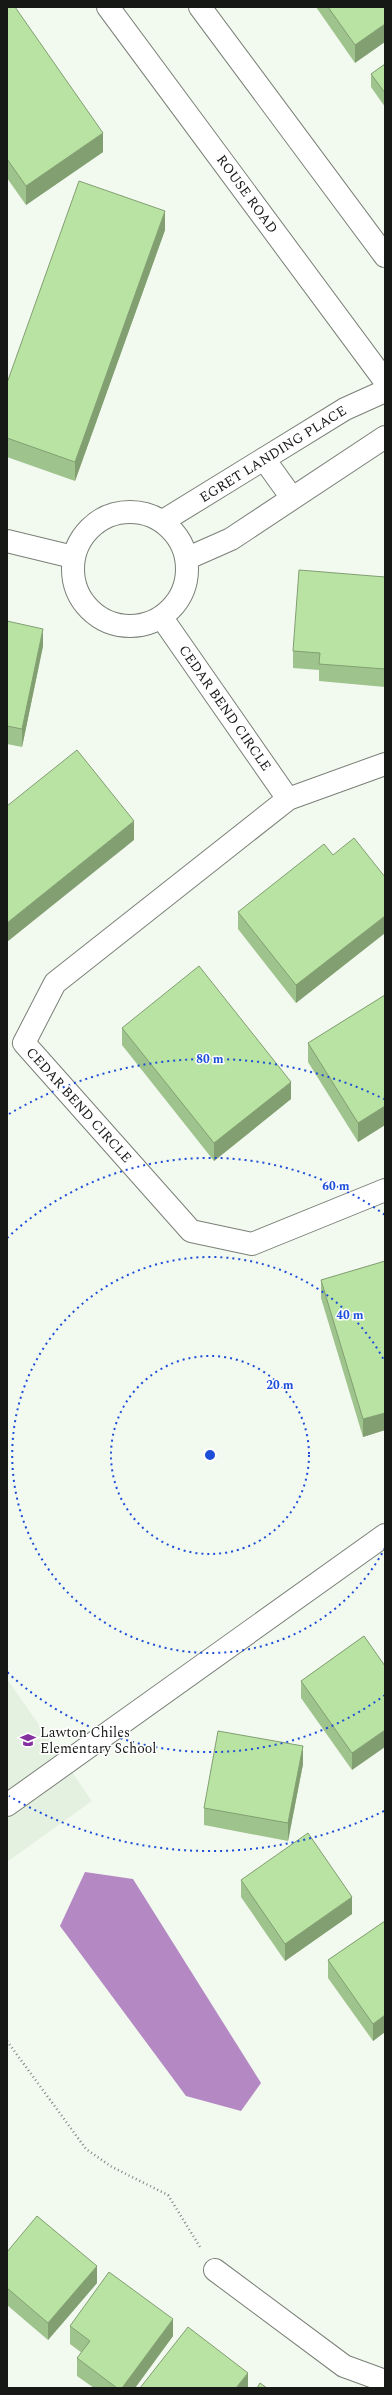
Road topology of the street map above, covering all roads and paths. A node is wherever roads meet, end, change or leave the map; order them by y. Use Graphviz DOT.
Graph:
graph roads {
  1 [pos="108,7"];
  2 [pos="200,7"];
  3 [pos="385,256"];
  4 [pos="385,381"];
  5 [pos="385,391"];
  6 [pos="385,437"];
  7 [pos="264,459"];
  8 [pos="292,498"];
  9 [pos="163,521"];
  10 [pos="7,541"];
  11 [pos="73,557"];
  12 [pos="188,558"];
  13 [pos="162,618"];
  14 [pos="385,764"];
  15 [pos="288,799"];
  16 [pos="385,1190"];
  17 [pos="385,1535"];
  18 [pos="8,1802"];
  19 [pos="7,2040"];
  20 [pos="215,2270"];
  21 [pos="385,2381"];
  1 -- 4 [label="street, ROUSE ROAD"];
  2 -- 3 [label="street"];
  5 -- 7 [label="street, EGRET LANDING PLACE"];
  6 -- 8 [label="street"];
  7 -- 8 [label="street"];
  7 -- 9 [label="street, EGRET LANDING PLACE"];
  8 -- 12 [label="street"];
  9 -- 11 [label="street"];
  9 -- 12 [label="street"];
  10 -- 11 [label="street"];
  11 -- 13 [label="street"];
  12 -- 13 [label="street"];
  13 -- 15 [label="street, CEDAR BEND CIRCLE"];
  14 -- 15 [label="street, CEDAR BEND CIRCLE"];
  15 -- 16 [label="street, CEDAR BEND CIRCLE"];
  17 -- 18 [label="street"];
  19 -- 20 [label="path"];
  20 -- 21 [label="street"];
}
